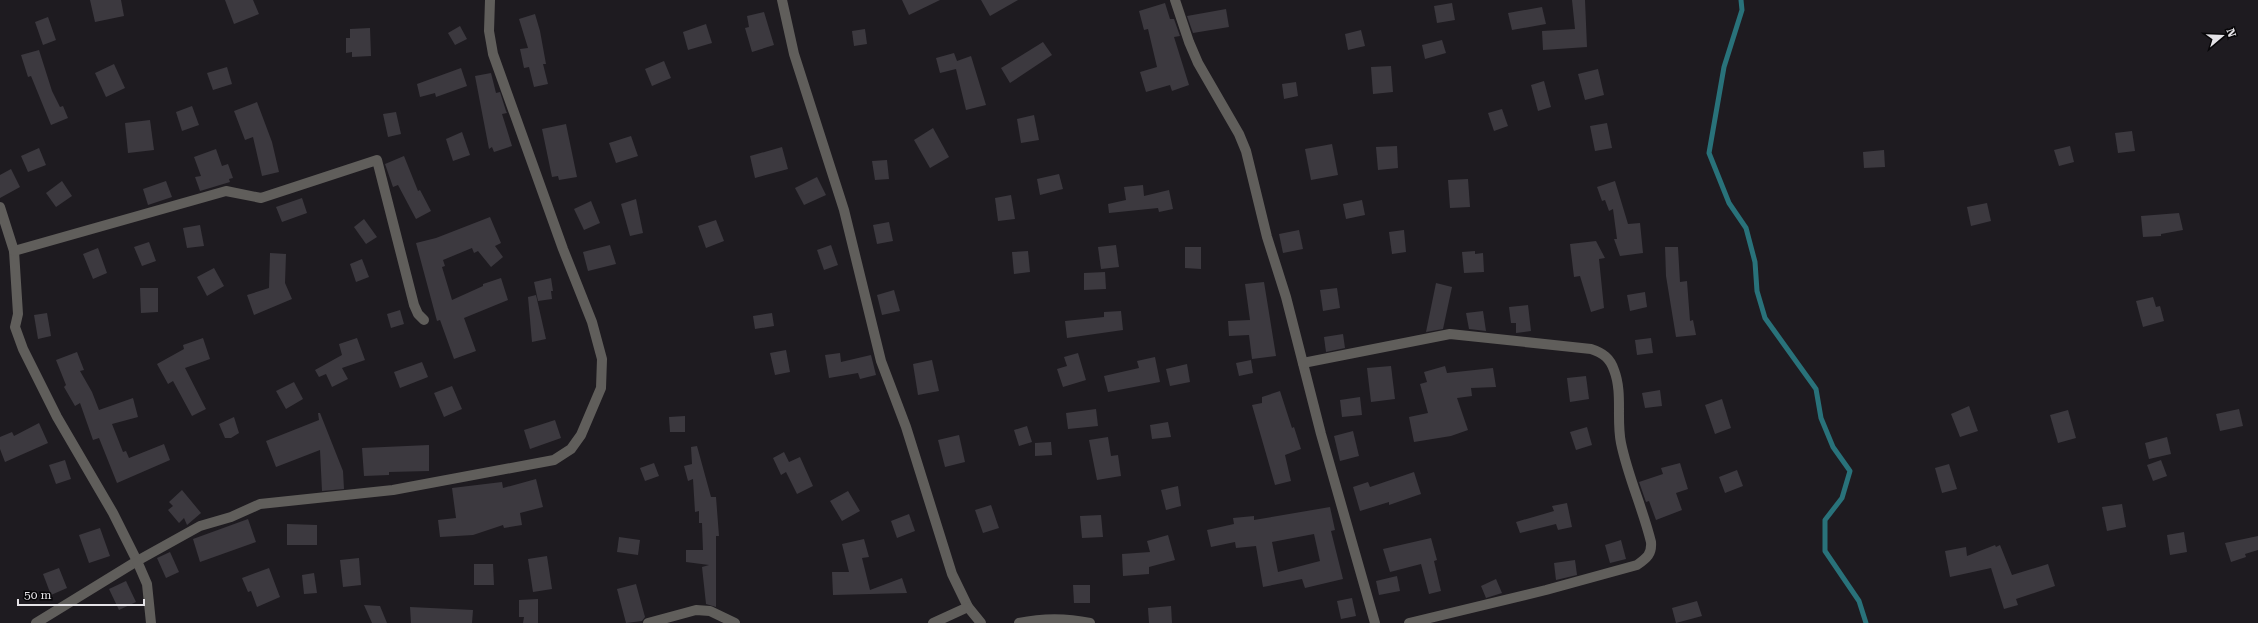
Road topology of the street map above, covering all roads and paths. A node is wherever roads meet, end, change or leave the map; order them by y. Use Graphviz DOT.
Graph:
graph roads {
  1 [pos="490,0"];
  2 [pos="782,0"];
  3 [pos="1175,0"];
  4 [pos="0,207"];
  5 [pos="14,251"];
  6 [pos="424,320"];
  7 [pos="1303,363"];
  8 [pos="136,561"];
  9 [pos="968,607"];
  10 [pos="36,623"];
  11 [pos="151,623"];
  12 [pos="648,623"];
  13 [pos="735,623"];
  14 [pos="933,623"];
  15 [pos="981,623"];
  16 [pos="1019,623"];
  17 [pos="1090,623"];
  18 [pos="1375,623"];
  19 [pos="1409,623"];
  1 -- 8 [label="street"];
  2 -- 9 [label="street"];
  3 -- 7 [label="street"];
  4 -- 5 [label="street"];
  5 -- 6 [label="street"];
  5 -- 8 [label="street"];
  7 -- 18 [label="street"];
  7 -- 19 [label="street"];
  8 -- 10 [label="street"];
  8 -- 11 [label="street"];
  9 -- 14 [label="street"];
  9 -- 15 [label="street"];
  12 -- 13 [label="street"];
  16 -- 17 [label="street"];
}
